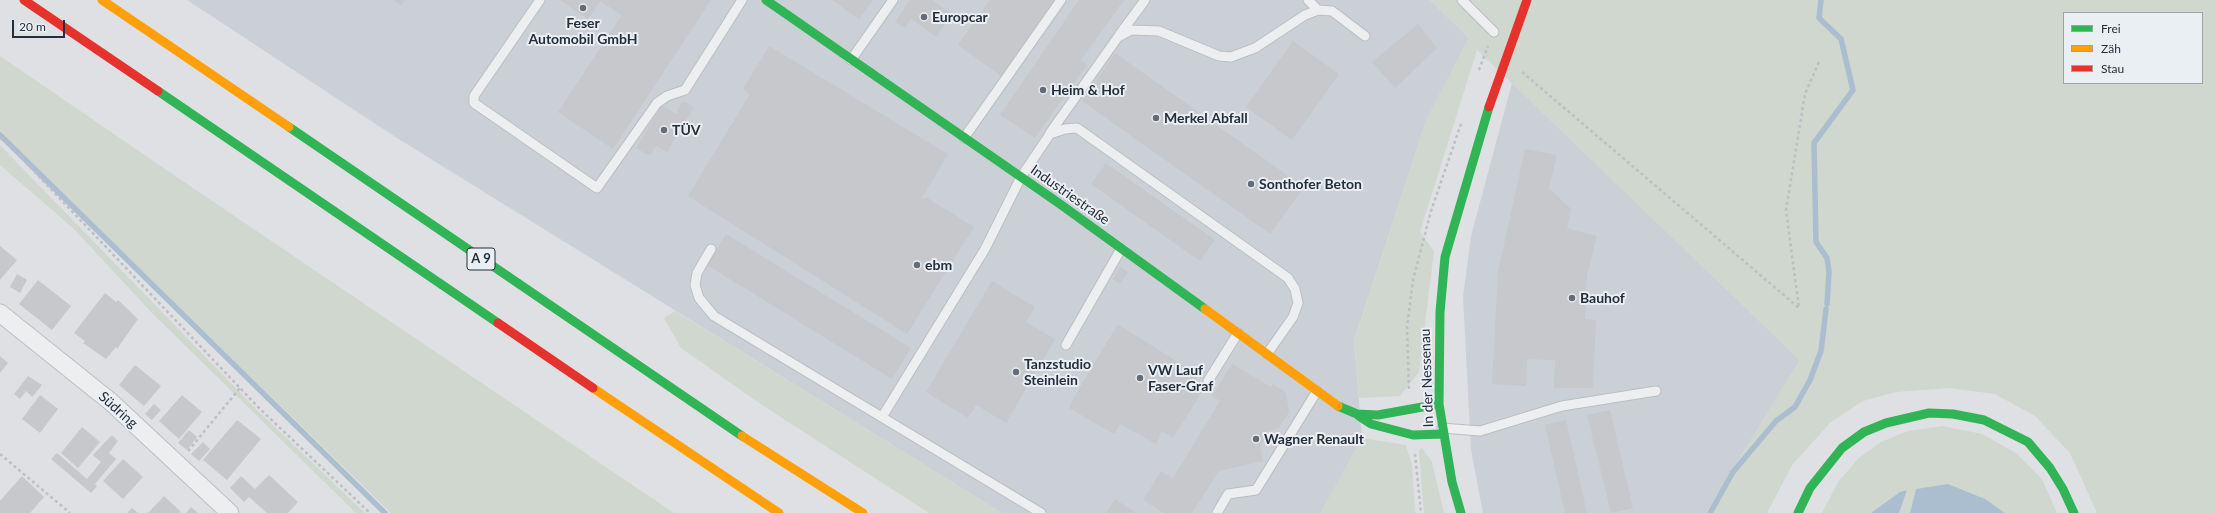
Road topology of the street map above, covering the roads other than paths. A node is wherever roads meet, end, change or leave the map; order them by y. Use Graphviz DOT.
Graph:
graph roads {
  1 [pos="24,0"];
  2 [pos="102,0"];
  3 [pos="540,0"];
  4 [pos="742,0"];
  5 [pos="766,0"];
  6 [pos="786,0"];
  7 [pos="893,0"];
  8 [pos="1061,0"];
  9 [pos="1146,0"];
  10 [pos="1308,0"];
  11 [pos="1462,0"];
  12 [pos="1527,0"];
  13 [pos="779,9"];
  14 [pos="1318,10"];
  15 [pos="1494,32"];
  16 [pos="1118,36"];
  17 [pos="1365,36"];
  18 [pos="851,60"];
  19 [pos="1050,134"];
  20 [pos="964,138"];
  21 [pos="1021,177"];
  22 [pos="711,248"];
  23 [pos="1121,249"];
  24 [pos="0,313"];
  25 [pos="1238,333"];
  26 [pos="1066,345"];
  27 [pos="1267,354"];
  28 [pos="1208,381"];
  29 [pos="1317,391"];
  30 [pos="1656,391"];
  31 [pos="1439,404"];
  32 [pos="1357,414"];
  33 [pos="882,417"];
  34 [pos="1443,431"];
  35 [pos="1460,512"];
  36 [pos="2073,512"];
  37 [pos="230,513"];
  38 [pos="779,513"];
  39 [pos="863,513"];
  40 [pos="1041,513"];
  41 [pos="1217,513"];
  42 [pos="1798,513"];
  1 -- 38 [label="main road"];
  2 -- 39 [label="main road, A 9"];
  3 -- 4 [label="lane"];
  5 -- 13 [label="main road, Industriestraße"];
  6 -- 13 [label="lane"];
  7 -- 18 [label="lane"];
  8 -- 20 [label="lane"];
  9 -- 16 [label="lane"];
  10 -- 14 [label="lane"];
  11 -- 15 [label="lane"];
  12 -- 31 [label="main road, In der Nessenau"];
  13 -- 18 [label="main road, Industriestraße"];
  14 -- 16 [label="lane"];
  14 -- 17 [label="lane"];
  16 -- 19 [label="lane"];
  18 -- 20 [label="main road, Industriestraße"];
  19 -- 21 [label="lane"];
  19 -- 27 [label="lane"];
  20 -- 21 [label="main road, Industriestraße"];
  21 -- 23 [label="main road, Industriestraße"];
  21 -- 33 [label="lane"];
  22 -- 33 [label="lane"];
  23 -- 25 [label="main road, Industriestraße"];
  23 -- 26 [label="lane"];
  24 -- 37 [label="street, Südring"];
  25 -- 27 [label="main road, Industriestraße"];
  25 -- 28 [label="lane"];
  27 -- 29 [label="main road, Industriestraße"];
  29 -- 32 [label="main road, Industriestraße"];
  29 -- 41 [label="lane"];
  30 -- 34 [label="lane"];
  31 -- 32 [label="main road, Industriestraße"];
  31 -- 34 [label="main road, In der Nessenau"];
  32 -- 34 [label="main road, Industriestraße"];
  33 -- 40 [label="lane"];
  34 -- 35 [label="main road, In der Nessenau"];
  36 -- 42 [label="main road"];
}
